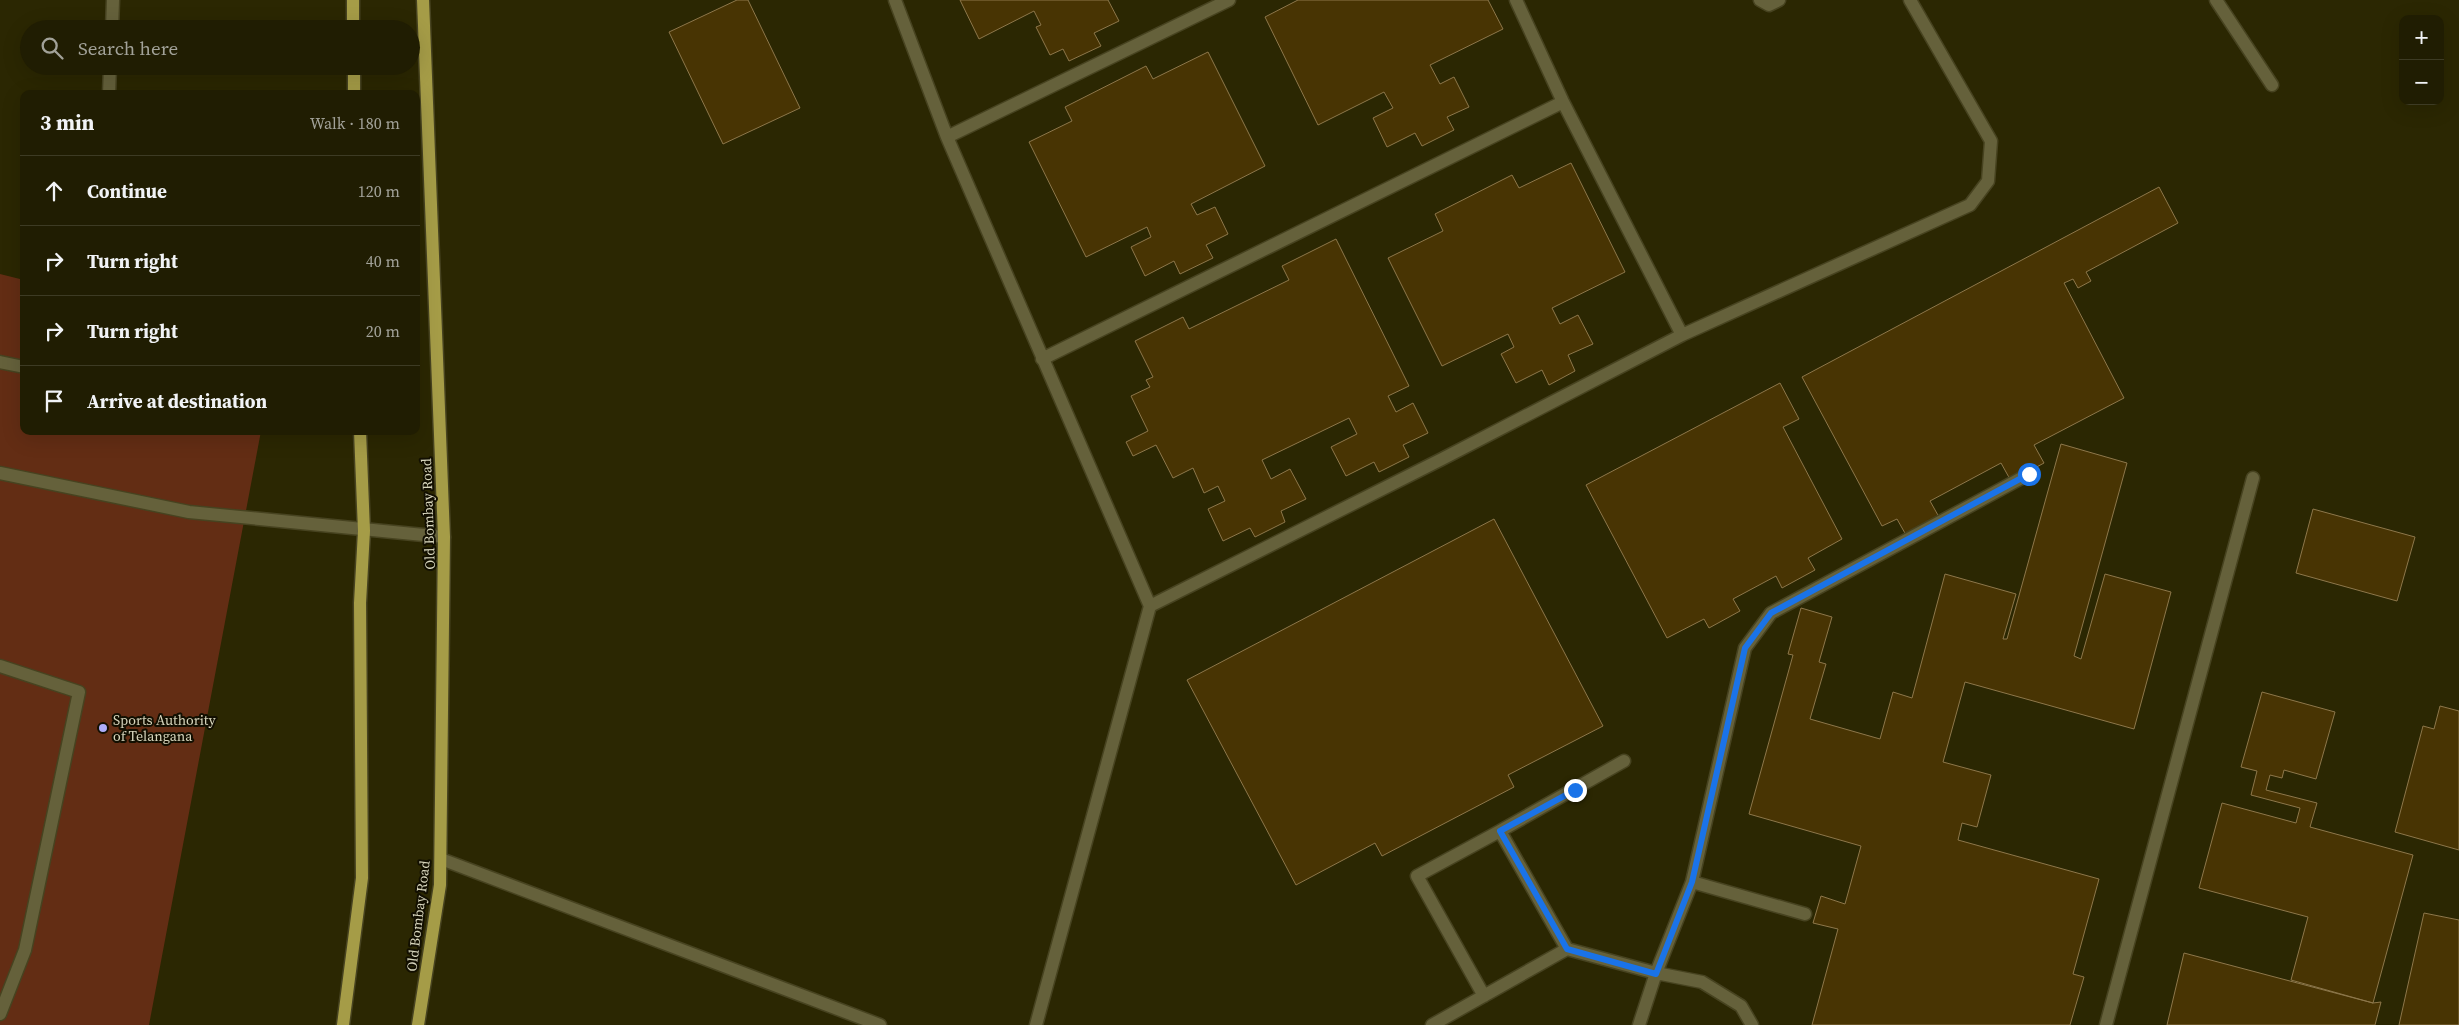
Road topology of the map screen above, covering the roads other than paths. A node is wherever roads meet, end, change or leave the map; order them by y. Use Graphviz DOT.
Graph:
graph roads {
  1 [pos="113,0"];
  2 [pos="353,0"];
  3 [pos="423,0"];
  4 [pos="895,0"];
  5 [pos="1229,0"];
  6 [pos="1516,0"];
  7 [pos="1760,0"];
  8 [pos="1779,0"];
  9 [pos="1910,0"];
  10 [pos="2216,0"];
  11 [pos="112,20"];
  12 [pos="353,20"];
  13 [pos="109,75"];
  14 [pos="354,75"];
  15 [pos="2272,85"];
  16 [pos="108,90"];
  17 [pos="354,90"];
  18 [pos="1564,102"];
  19 [pos="947,137"];
  20 [pos="1682,335"];
  21 [pos="1042,359"];
  22 [pos="0,362"];
  23 [pos="20,366"];
  24 [pos="360,435"];
  25 [pos="0,473"];
  26 [pos="2029,474"];
  27 [pos="2253,478"];
  28 [pos="364,531"];
  29 [pos="444,537"];
  30 [pos="1150,606"];
  31 [pos="0,666"];
  32 [pos="1624,761"];
  33 [pos="1500,831"];
  34 [pos="441,859"];
  35 [pos="1692,882"];
  36 [pos="1805,914"];
  37 [pos="1567,949"];
  38 [pos="1656,974"];
  39 [pos="1484,996"];
  40 [pos="0,1014"];
  41 [pos="343,1025"];
  42 [pos="418,1025"];
  43 [pos="880,1025"];
  44 [pos="1036,1025"];
  45 [pos="1432,1025"];
  46 [pos="1639,1025"];
  47 [pos="1752,1025"];
  48 [pos="2106,1025"];
  1 -- 11 [label="street"];
  2 -- 12 [label="main road"];
  3 -- 29 [label="main road, Old Bombay Road"];
  4 -- 19 [label="street"];
  5 -- 19 [label="street"];
  6 -- 18 [label="street"];
  7 -- 8 [label="street"];
  9 -- 20 [label="street"];
  10 -- 15 [label="street"];
  13 -- 16 [label="street"];
  14 -- 17 [label="main road"];
  18 -- 20 [label="street"];
  18 -- 21 [label="street"];
  19 -- 21 [label="street"];
  20 -- 30 [label="street"];
  21 -- 30 [label="street"];
  22 -- 23 [label="street"];
  24 -- 28 [label="main road"];
  25 -- 28 [label="street"];
  26 -- 35 [label="street"];
  27 -- 48 [label="street"];
  28 -- 29 [label="street"];
  28 -- 41 [label="main road"];
  29 -- 34 [label="main road, Old Bombay Road"];
  30 -- 44 [label="street"];
  31 -- 40 [label="street"];
  32 -- 33 [label="street"];
  33 -- 37 [label="street"];
  33 -- 39 [label="street"];
  34 -- 42 [label="main road, Old Bombay Road"];
  34 -- 43 [label="street"];
  35 -- 36 [label="street"];
  35 -- 38 [label="street"];
  37 -- 38 [label="street"];
  37 -- 39 [label="street"];
  38 -- 46 [label="street"];
  38 -- 47 [label="street"];
  39 -- 45 [label="street"];
}
